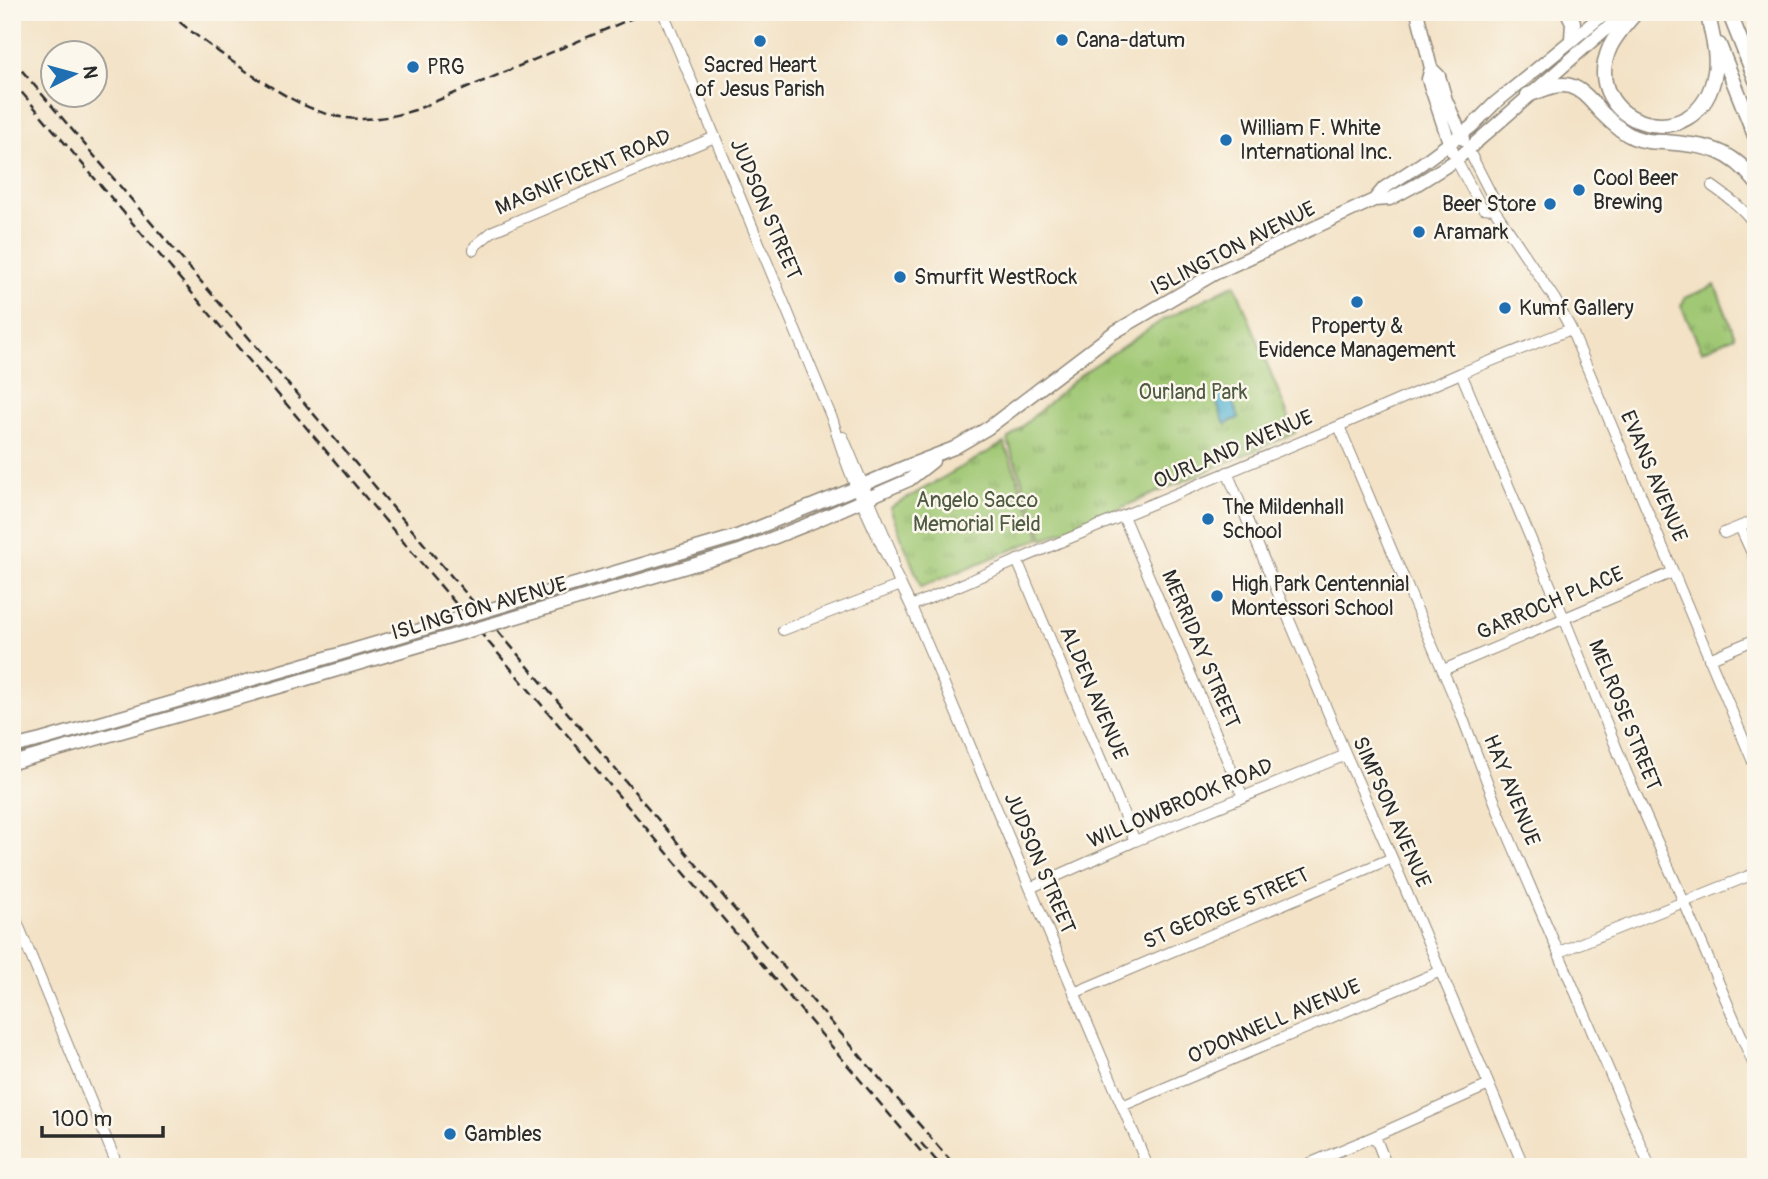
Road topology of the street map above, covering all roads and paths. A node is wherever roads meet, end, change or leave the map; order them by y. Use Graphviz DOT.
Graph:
graph roads {
  1 [pos="663,12"];
  2 [pos="1417,12"];
  3 [pos="1568,12"];
  4 [pos="1606,12"];
  5 [pos="1628,12"];
  6 [pos="1636,12"];
  7 [pos="1730,12"];
  8 [pos="1708,16"];
  9 [pos="1572,39"];
  10 [pos="1432,68"];
  11 [pos="1756,80"];
  12 [pos="1528,95"];
  13 [pos="1461,134"];
  14 [pos="715,137"];
  15 [pos="1756,138"];
  16 [pos="1449,143"];
  17 [pos="1468,149"];
  18 [pos="1456,160"];
  19 [pos="1756,182"];
  20 [pos="1712,186"];
  21 [pos="1374,200"];
  22 [pos="1494,209"];
  23 [pos="1756,227"];
  24 [pos="474,250"];
  25 [pos="1571,329"];
  26 [pos="1461,373"];
  27 [pos="1339,426"];
  28 [pos="1227,472"];
  29 [pos="863,492"];
  30 [pos="1123,516"];
  31 [pos="1756,520"];
  32 [pos="1740,527"];
  33 [pos="1724,533"];
  34 [pos="1017,560"];
  35 [pos="1756,562"];
  36 [pos="1673,572"];
  37 [pos="901,585"];
  38 [pos="911,606"];
  39 [pos="1564,618"];
  40 [pos="783,630"];
  41 [pos="1756,639"];
  42 [pos="1709,659"];
  43 [pos="1443,670"];
  44 [pos="12,747"];
  45 [pos="1751,747"];
  46 [pos="1346,755"];
  47 [pos="12,763"];
  48 [pos="1756,769"];
  49 [pos="1243,797"];
  50 [pos="1135,841"];
  51 [pos="1392,858"];
  52 [pos="1756,873"];
  53 [pos="1030,888"];
  54 [pos="1684,902"];
  55 [pos="12,910"];
  56 [pos="1559,952"];
  57 [pos="1441,971"];
  58 [pos="1074,993"];
  59 [pos="1756,1070"];
  60 [pos="1489,1084"];
  61 [pos="1122,1106"];
  62 [pos="1375,1136"];
  63 [pos="118,1167"];
  64 [pos="1148,1167"];
  65 [pos="1301,1167"];
  66 [pos="1387,1167"];
  67 [pos="1524,1167"];
  68 [pos="1650,1167"];
  1 -- 14 [label="street, JUDSON STREET"];
  2 -- 10 [label="main road, EVANS AVENUE"];
  3 -- 9 [label="highway"];
  4 -- 9 [label="main road, ISLINGTON AVENUE"];
  5 -- 12 [label="main road, ISLINGTON AVENUE"];
  6 -- 8 [label="highway"];
  7 -- 11 [label="highway"];
  8 -- 15 [label="highway"];
  9 -- 13 [label="main road, ISLINGTON AVENUE"];
  10 -- 13 [label="main road, EVANS AVENUE"];
  10 -- 16 [label="main road, EVANS AVENUE"];
  12 -- 17 [label="main road, ISLINGTON AVENUE"];
  12 -- 19 [label="highway"];
  13 -- 16 [label="main road, ISLINGTON AVENUE"];
  13 -- 17 [label="main road, EVANS AVENUE"];
  14 -- 24 [label="street, MAGNIFICENT ROAD"];
  14 -- 29 [label="street, JUDSON STREET"];
  16 -- 18 [label="main road, EVANS AVENUE"];
  16 -- 21 [label="main road, ISLINGTON AVENUE"];
  17 -- 18 [label="main road, ISLINGTON AVENUE"];
  17 -- 22 [label="street, EVANS AVENUE"];
  18 -- 21 [label="main road, ISLINGTON AVENUE"];
  18 -- 22 [label="street, EVANS AVENUE"];
  20 -- 23 [label="street"];
  21 -- 29 [label="main road, ISLINGTON AVENUE"];
  22 -- 25 [label="street, EVANS AVENUE"];
  25 -- 26 [label="street, OURLAND AVENUE"];
  25 -- 36 [label="street, EVANS AVENUE"];
  26 -- 27 [label="street, OURLAND AVENUE"];
  26 -- 39 [label="street, MELROSE STREET"];
  27 -- 28 [label="street, OURLAND AVENUE"];
  27 -- 43 [label="street, HAY AVENUE"];
  28 -- 30 [label="street, OURLAND AVENUE"];
  28 -- 46 [label="street, SIMPSON AVENUE"];
  29 -- 37 [label="street, JUDSON STREET"];
  29 -- 44 [label="main road, ISLINGTON AVENUE, bridge"];
  29 -- 47 [label="main road, ISLINGTON AVENUE, bridge"];
  30 -- 34 [label="street, OURLAND AVENUE"];
  30 -- 49 [label="street, MERRIDAY STREET"];
  31 -- 32 [label="street"];
  32 -- 33 [label="street"];
  32 -- 35 [label="street"];
  34 -- 38 [label="street, OURLAND AVENUE"];
  34 -- 50 [label="street, ALDEN AVENUE"];
  36 -- 39 [label="street, GARROCH PLACE"];
  36 -- 42 [label="street, EVANS AVENUE"];
  37 -- 38 [label="street, JUDSON STREET"];
  37 -- 40 [label="street"];
  38 -- 53 [label="street, JUDSON STREET"];
  39 -- 43 [label="street, GARROCH PLACE"];
  39 -- 54 [label="street, MELROSE STREET"];
  41 -- 42 [label="street"];
  42 -- 45 [label="street, EVANS AVENUE"];
  43 -- 56 [label="street, HAY AVENUE"];
  45 -- 48 [label="street, EVANS AVENUE"];
  46 -- 49 [label="street, WILLOWBROOK ROAD"];
  46 -- 51 [label="street, SIMPSON AVENUE"];
  49 -- 50 [label="street, WILLOWBROOK ROAD"];
  50 -- 53 [label="street, WILLOWBROOK ROAD"];
  51 -- 57 [label="street, SIMPSON AVENUE"];
  51 -- 58 [label="street, ST GEORGE STREET"];
  52 -- 54 [label="street"];
  53 -- 58 [label="street, JUDSON STREET"];
  54 -- 56 [label="street"];
  54 -- 59 [label="street, MELROSE STREET"];
  55 -- 63 [label="street"];
  56 -- 68 [label="street, HAY AVENUE"];
  57 -- 60 [label="street, SIMPSON AVENUE"];
  57 -- 61 [label="street, O'DONNELL AVENUE"];
  58 -- 61 [label="street, JUDSON STREET"];
  60 -- 62 [label="street"];
  60 -- 67 [label="street, SIMPSON AVENUE"];
  61 -- 64 [label="street, JUDSON STREET"];
  62 -- 65 [label="street"];
  62 -- 66 [label="street"];
}
